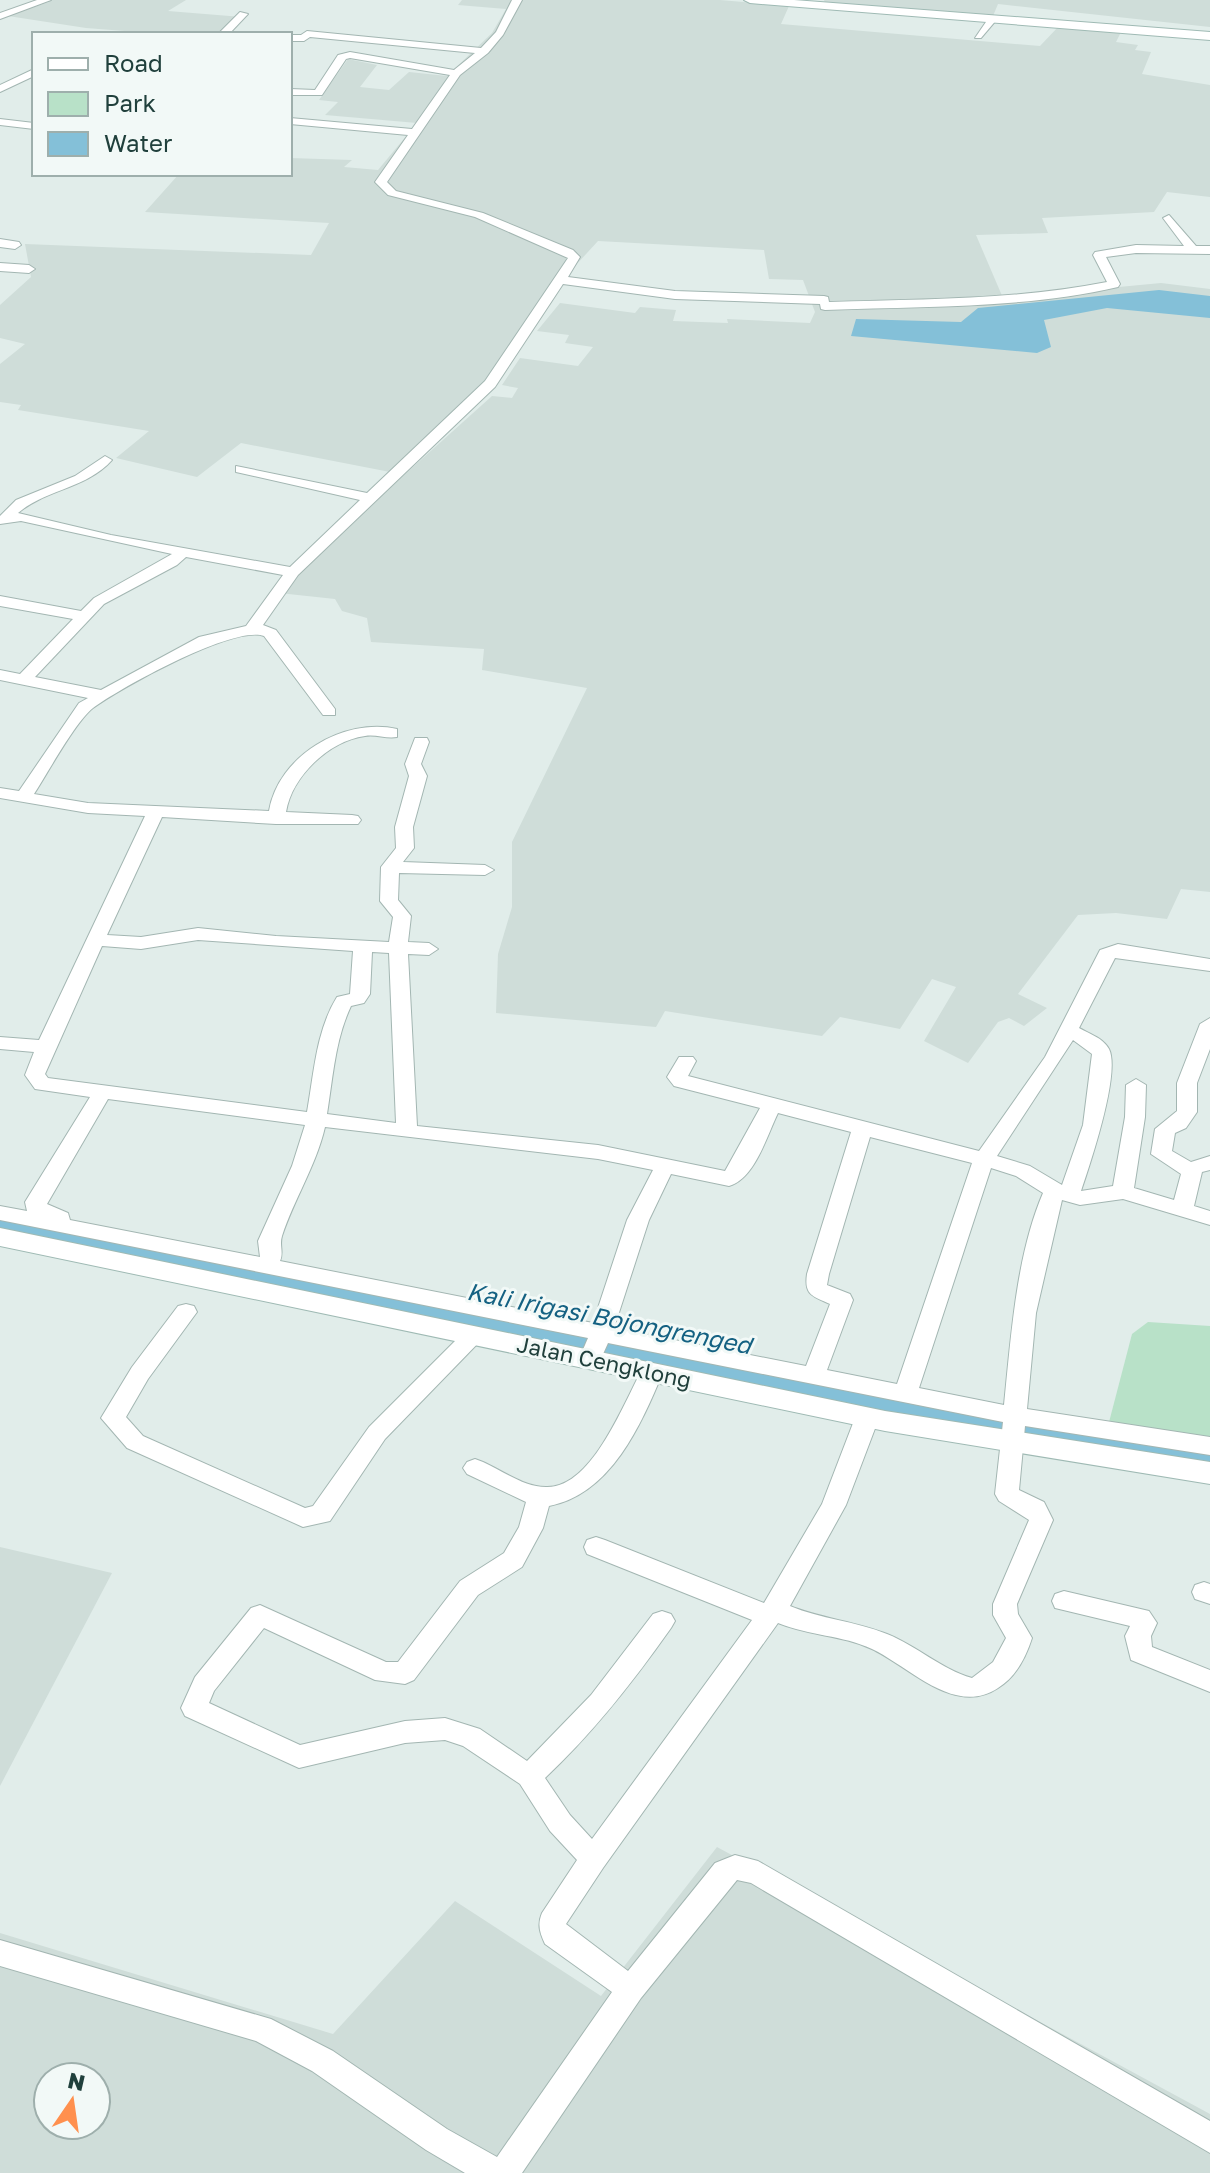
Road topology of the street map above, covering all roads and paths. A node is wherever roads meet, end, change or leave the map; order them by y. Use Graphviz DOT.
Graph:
graph roads {
  1 [pos="46,0"];
  2 [pos="517,0"];
  3 [pos="750,0"];
  4 [pos="243,14"];
  5 [pos="0,16"];
  6 [pos="993,18"];
  7 [pos="225,32"];
  8 [pos="978,36"];
  9 [pos="1210,36"];
  10 [pos="292,38"];
  11 [pos="382,42"];
  12 [pos="484,51"];
  13 [pos="358,56"];
  14 [pos="0,73"];
  15 [pos="456,73"];
  16 [pos="30,74"];
  17 [pos="0,89"];
  18 [pos="292,92"];
  19 [pos="294,119"];
  20 [pos="0,122"];
  21 [pos="32,126"];
  22 [pos="414,132"];
  23 [pos="1169,218"];
  24 [pos="0,243"];
  25 [pos="15,245"];
  26 [pos="1193,250"];
  27 [pos="1210,250"];
  28 [pos="0,267"];
  29 [pos="29,269"];
  30 [pos="560,280"];
  31 [pos="105,460"];
  32 [pos="241,469"];
  33 [pos="370,498"];
  34 [pos="4,519"];
  35 [pos="182,553"];
  36 [pos="293,572"];
  37 [pos="0,601"];
  38 [pos="84,616"];
  39 [pos="254,627"];
  40 [pos="0,675"];
  41 [pos="25,678"];
  42 [pos="105,696"];
  43 [pos="329,712"];
  44 [pos="391,733"];
  45 [pos="421,742"];
  46 [pos="0,793"];
  47 [pos="23,797"];
  48 [pos="155,813"];
  49 [pos="276,819"];
  50 [pos="352,820"];
  51 [pos="390,867"];
  52 [pos="485,870"];
  53 [pos="96,940"];
  54 [pos="363,946"];
  55 [pos="398,948"];
  56 [pos="429,949"];
  57 [pos="1210,965"];
  58 [pos="1210,1024"];
  59 [pos="1068,1030"];
  60 [pos="0,1043"];
  61 [pos="45,1047"];
  62 [pos="686,1061"];
  63 [pos="1136,1085"];
  64 [pos="102,1093"];
  65 [pos="772,1105"];
  66 [pos="316,1120"];
  67 [pos="863,1126"];
  68 [pos="407,1132"];
  69 [pos="984,1159"];
  70 [pos="665,1166"];
  71 [pos="1201,1167"];
  72 [pos="1062,1192"];
  73 [pos="1123,1192"];
  74 [pos="1182,1210"];
  75 [pos="0,1213"];
  76 [pos="1210,1218"];
  77 [pos="82,1230"];
  78 [pos="0,1237"];
  79 [pos="244,1273"];
  80 [pos="304,1287"];
  81 [pos="186,1312"];
  82 [pos="475,1335"];
  83 [pos="596,1344"];
  84 [pos="652,1372"];
  85 [pos="814,1374"];
  86 [pos="888,1404"];
  87 [pos="1015,1429"];
  88 [pos="1210,1446"];
  89 [pos="475,1468"];
  90 [pos="1210,1473"];
  91 [pos="540,1496"];
  92 [pos="596,1547"];
  93 [pos="1064,1601"];
  94 [pos="771,1613"];
  95 [pos="662,1621"];
  96 [pos="1210,1681"];
  97 [pos="529,1776"];
  98 [pos="593,1859"];
  99 [pos="0,1953"];
  100 [pos="631,1989"];
  101 [pos="1210,2138"];
  102 [pos="497,2173"];
  103 [pos="504,2173"];
  1 -- 5 [label="street"];
  2 -- 12 [label="street"];
  3 -- 6 [label="main road"];
  4 -- 7 [label="street"];
  6 -- 8 [label="street"];
  6 -- 9 [label="main road"];
  10 -- 11 [label="street"];
  11 -- 12 [label="street"];
  11 -- 13 [label="street"];
  12 -- 15 [label="street"];
  13 -- 15 [label="street"];
  13 -- 18 [label="street"];
  14 -- 16 [label="street"];
  15 -- 22 [label="street"];
  16 -- 17 [label="street"];
  19 -- 22 [label="street"];
  20 -- 21 [label="street"];
  22 -- 30 [label="street"];
  23 -- 26 [label="street"];
  24 -- 25 [label="street"];
  26 -- 27 [label="street"];
  26 -- 30 [label="street"];
  28 -- 29 [label="street"];
  30 -- 33 [label="street"];
  31 -- 34 [label="street"];
  32 -- 33 [label="street"];
  33 -- 36 [label="street"];
  34 -- 35 [label="street"];
  35 -- 36 [label="street"];
  35 -- 38 [label="street"];
  36 -- 39 [label="street"];
  37 -- 38 [label="street"];
  38 -- 41 [label="street"];
  39 -- 42 [label="street"];
  39 -- 43 [label="street"];
  40 -- 41 [label="street"];
  41 -- 42 [label="street"];
  42 -- 47 [label="street"];
  44 -- 49 [label="street"];
  45 -- 51 [label="street"];
  46 -- 47 [label="street"];
  47 -- 48 [label="street"];
  48 -- 49 [label="street"];
  48 -- 53 [label="street"];
  49 -- 50 [label="street"];
  51 -- 52 [label="street"];
  51 -- 55 [label="street"];
  53 -- 54 [label="street"];
  53 -- 61 [label="street"];
  54 -- 55 [label="street"];
  54 -- 66 [label="street"];
  55 -- 56 [label="street"];
  55 -- 68 [label="street"];
  57 -- 59 [label="street"];
  58 -- 71 [label="street"];
  59 -- 69 [label="street"];
  59 -- 72 [label="street"];
  60 -- 61 [label="street"];
  61 -- 64 [label="street"];
  62 -- 65 [label="street"];
  63 -- 73 [label="street"];
  64 -- 66 [label="street"];
  64 -- 77 [label="street"];
  65 -- 67 [label="street"];
  65 -- 70 [label="street"];
  66 -- 68 [label="street"];
  66 -- 79 [label="street"];
  67 -- 69 [label="street"];
  67 -- 85 [label="street"];
  68 -- 70 [label="street"];
  69 -- 72 [label="street"];
  69 -- 86 [label="street"];
  70 -- 83 [label="street"];
  71 -- 74 [label="street"];
  72 -- 73 [label="street"];
  72 -- 87 [label="street"];
  73 -- 74 [label="street"];
  74 -- 76 [label="street"];
  75 -- 77 [label="street"];
  77 -- 79 [label="street"];
  78 -- 79 [label="main road, Jalan Cengklong"];
  79 -- 80 [label="main road, Jalan Cengklong"];
  79 -- 80 [label="street"];
  80 -- 82 [label="main road, Jalan Cengklong"];
  80 -- 83 [label="street"];
  81 -- 82 [label="street"];
  82 -- 83 [label="main road, Jalan Cengklong"];
  83 -- 84 [label="main road, Jalan Cengklong"];
  83 -- 85 [label="street"];
  84 -- 86 [label="main road, Jalan Cengklong"];
  84 -- 91 [label="street"];
  85 -- 86 [label="street"];
  86 -- 87 [label="main road, Jalan Cengklong"];
  86 -- 94 [label="street"];
  87 -- 88 [label="street"];
  87 -- 90 [label="main road, Jalan Cengklong"];
  87 -- 94 [label="street"];
  89 -- 91 [label="street"];
  91 -- 97 [label="street"];
  92 -- 94 [label="street"];
  93 -- 96 [label="street"];
  94 -- 98 [label="street"];
  95 -- 97 [label="street"];
  97 -- 98 [label="street"];
  98 -- 100 [label="street"];
  99 -- 102 [label="street"];
  100 -- 101 [label="street"];
  100 -- 103 [label="street"];
}
